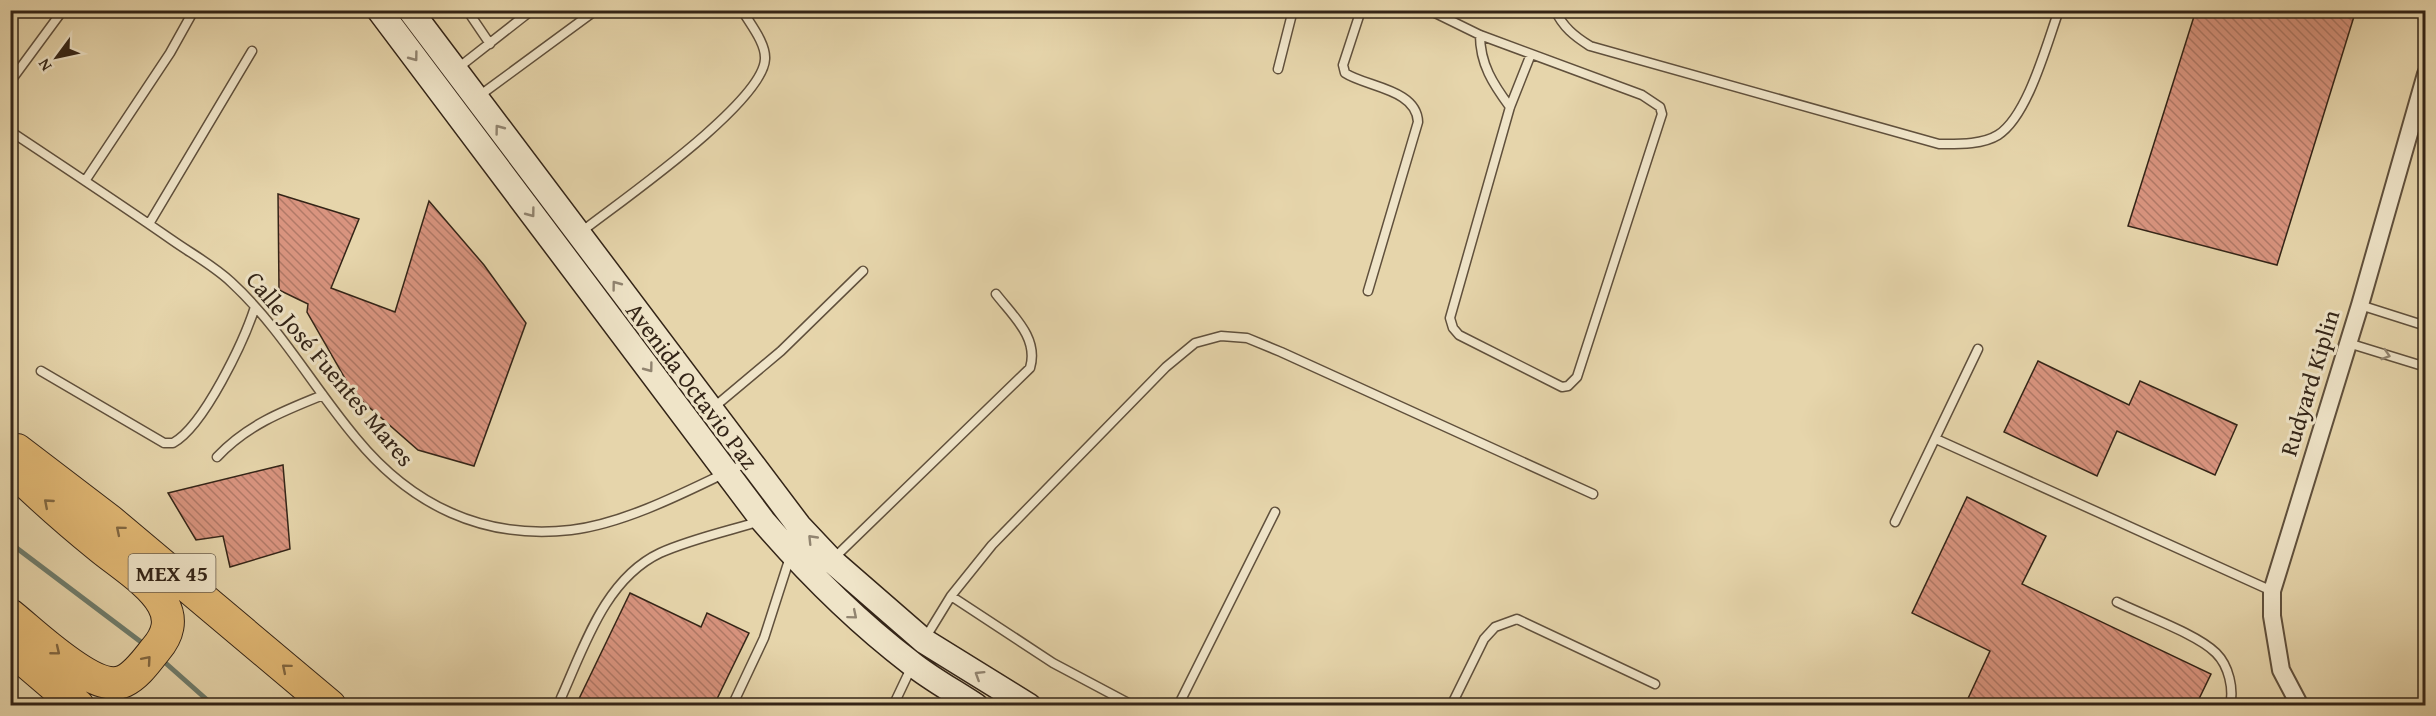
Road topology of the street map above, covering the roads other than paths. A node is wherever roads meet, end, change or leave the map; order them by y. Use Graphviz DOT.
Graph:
graph roads {
  1 [pos="63,10"];
  2 [pos="194,10"];
  3 [pos="379,10"];
  4 [pos="410,10"];
  5 [pos="467,10"];
  6 [pos="532,10"];
  7 [pos="596,10"];
  8 [pos="741,10"];
  9 [pos="1293,10"];
  10 [pos="1361,10"];
  11 [pos="1429,10"];
  12 [pos="1555,10"];
  13 [pos="2059,10"];
  14 [pos="1480,35"];
  15 [pos="490,44"];
  16 [pos="252,51"];
  17 [pos="1531,54"];
  18 [pos="1278,69"];
  19 [pos="455,70"];
  20 [pos="2426,74"];
  21 [pos="10,82"];
  22 [pos="476,98"];
  23 [pos="1510,107"];
  24 [pos="10,131"];
  25 [pos="84,181"];
  26 [pos="149,224"];
  27 [pos="578,234"];
  28 [pos="862,271"];
  29 [pos="1368,291"];
  30 [pos="996,294"];
  31 [pos="2360,305"];
  32 [pos="255,307"];
  33 [pos="2426,326"];
  34 [pos="2347,343"];
  35 [pos="1978,349"];
  36 [pos="2426,367"];
  37 [pos="41,371"];
  38 [pos="323,395"];
  39 [pos="710,410"];
  40 [pos="1936,440"];
  41 [pos="10,445"];
  42 [pos="217,457"];
  43 [pos="10,467"];
  44 [pos="738,467"];
  45 [pos="1593,494"];
  46 [pos="1275,512"];
  47 [pos="763,520"];
  48 [pos="1895,522"];
  49 [pos="791,554"];
  50 [pos="832,561"];
  51 [pos="2272,591"];
  52 [pos="951,596"];
  53 [pos="2117,602"];
  54 [pos="10,615"];
  55 [pos="10,648"];
  56 [pos="918,653"];
  57 [pos="1655,684"];
  58 [pos="561,698"];
  59 [pos="78,705"];
  60 [pos="330,705"];
  61 [pos="732,705"];
  62 [pos="893,705"];
  63 [pos="976,705"];
  64 [pos="1029,705"];
  65 [pos="1134,705"];
  66 [pos="1178,705"];
  67 [pos="1450,705"];
  68 [pos="2230,705"];
  69 [pos="2300,705"];
  1 -- 21 [label="lane"];
  2 -- 25 [label="lane"];
  3 -- 44 [label="street, Avenida Octavio Paz, one-way"];
  4 -- 19 [label="street, Avenida Octavio Paz"];
  5 -- 15 [label="lane"];
  6 -- 15 [label="lane"];
  7 -- 22 [label="lane"];
  8 -- 27 [label="lane"];
  9 -- 18 [label="lane"];
  10 -- 29 [label="lane"];
  11 -- 14 [label="lane"];
  12 -- 13 [label="lane"];
  14 -- 17 [label="lane"];
  14 -- 23 [label="lane"];
  15 -- 19 [label="lane"];
  16 -- 26 [label="lane"];
  17 -- 23 [label="lane"];
  17 -- 23 [label="lane"];
  19 -- 22 [label="street, Avenida Octavio Paz"];
  20 -- 31 [label="street, Rudyard Kiplin"];
  27 -- 22 [label="street, Avenida Octavio Paz, one-way"];
  24 -- 25 [label="lane, Calle José Fuentes Mares"];
  25 -- 26 [label="lane, Calle José Fuentes Mares"];
  26 -- 32 [label="lane, Calle José Fuentes Mares"];
  39 -- 27 [label="street, Avenida Octavio Paz, one-way"];
  28 -- 39 [label="lane"];
  30 -- 50 [label="lane"];
  31 -- 33 [label="lane"];
  31 -- 34 [label="street, Rudyard Kiplin"];
  32 -- 37 [label="lane"];
  32 -- 38 [label="lane, Calle José Fuentes Mares"];
  34 -- 36 [label="lane, one-way"];
  34 -- 51 [label="street, Rudyard Kiplin"];
  35 -- 40 [label="lane"];
  38 -- 42 [label="lane"];
  38 -- 44 [label="lane, Calle José Fuentes Mares"];
  39 -- 44 [label="street, Avenida Octavio Paz"];
  40 -- 48 [label="lane"];
  40 -- 51 [label="lane"];
  60 -- 41 [label="highway, MEX 45, one-way"];
  54 -- 43 [label="highway, one-way"];
  44 -- 47 [label="street, Avenida Octavio Paz"];
  50 -- 44 [label="street, Avenida Octavio Paz, one-way"];
  45 -- 52 [label="lane"];
  46 -- 66 [label="lane"];
  47 -- 49 [label="street, Avenida Octavio Paz"];
  47 -- 58 [label="lane"];
  49 -- 56 [label="street, Avenida Octavio Paz, one-way"];
  49 -- 61 [label="lane"];
  50 -- 56 [label="street, Avenida Octavio Paz"];
  51 -- 69 [label="street, Rudyard Kiplin"];
  52 -- 56 [label="lane"];
  52 -- 65 [label="lane"];
  53 -- 68 [label="lane"];
  55 -- 59 [label="highway"];
  56 -- 62 [label="lane"];
  56 -- 63 [label="street, Avenida Octavio Paz"];
  64 -- 56 [label="street, Avenida Octavio Paz, one-way"];
  57 -- 67 [label="lane"];
}
